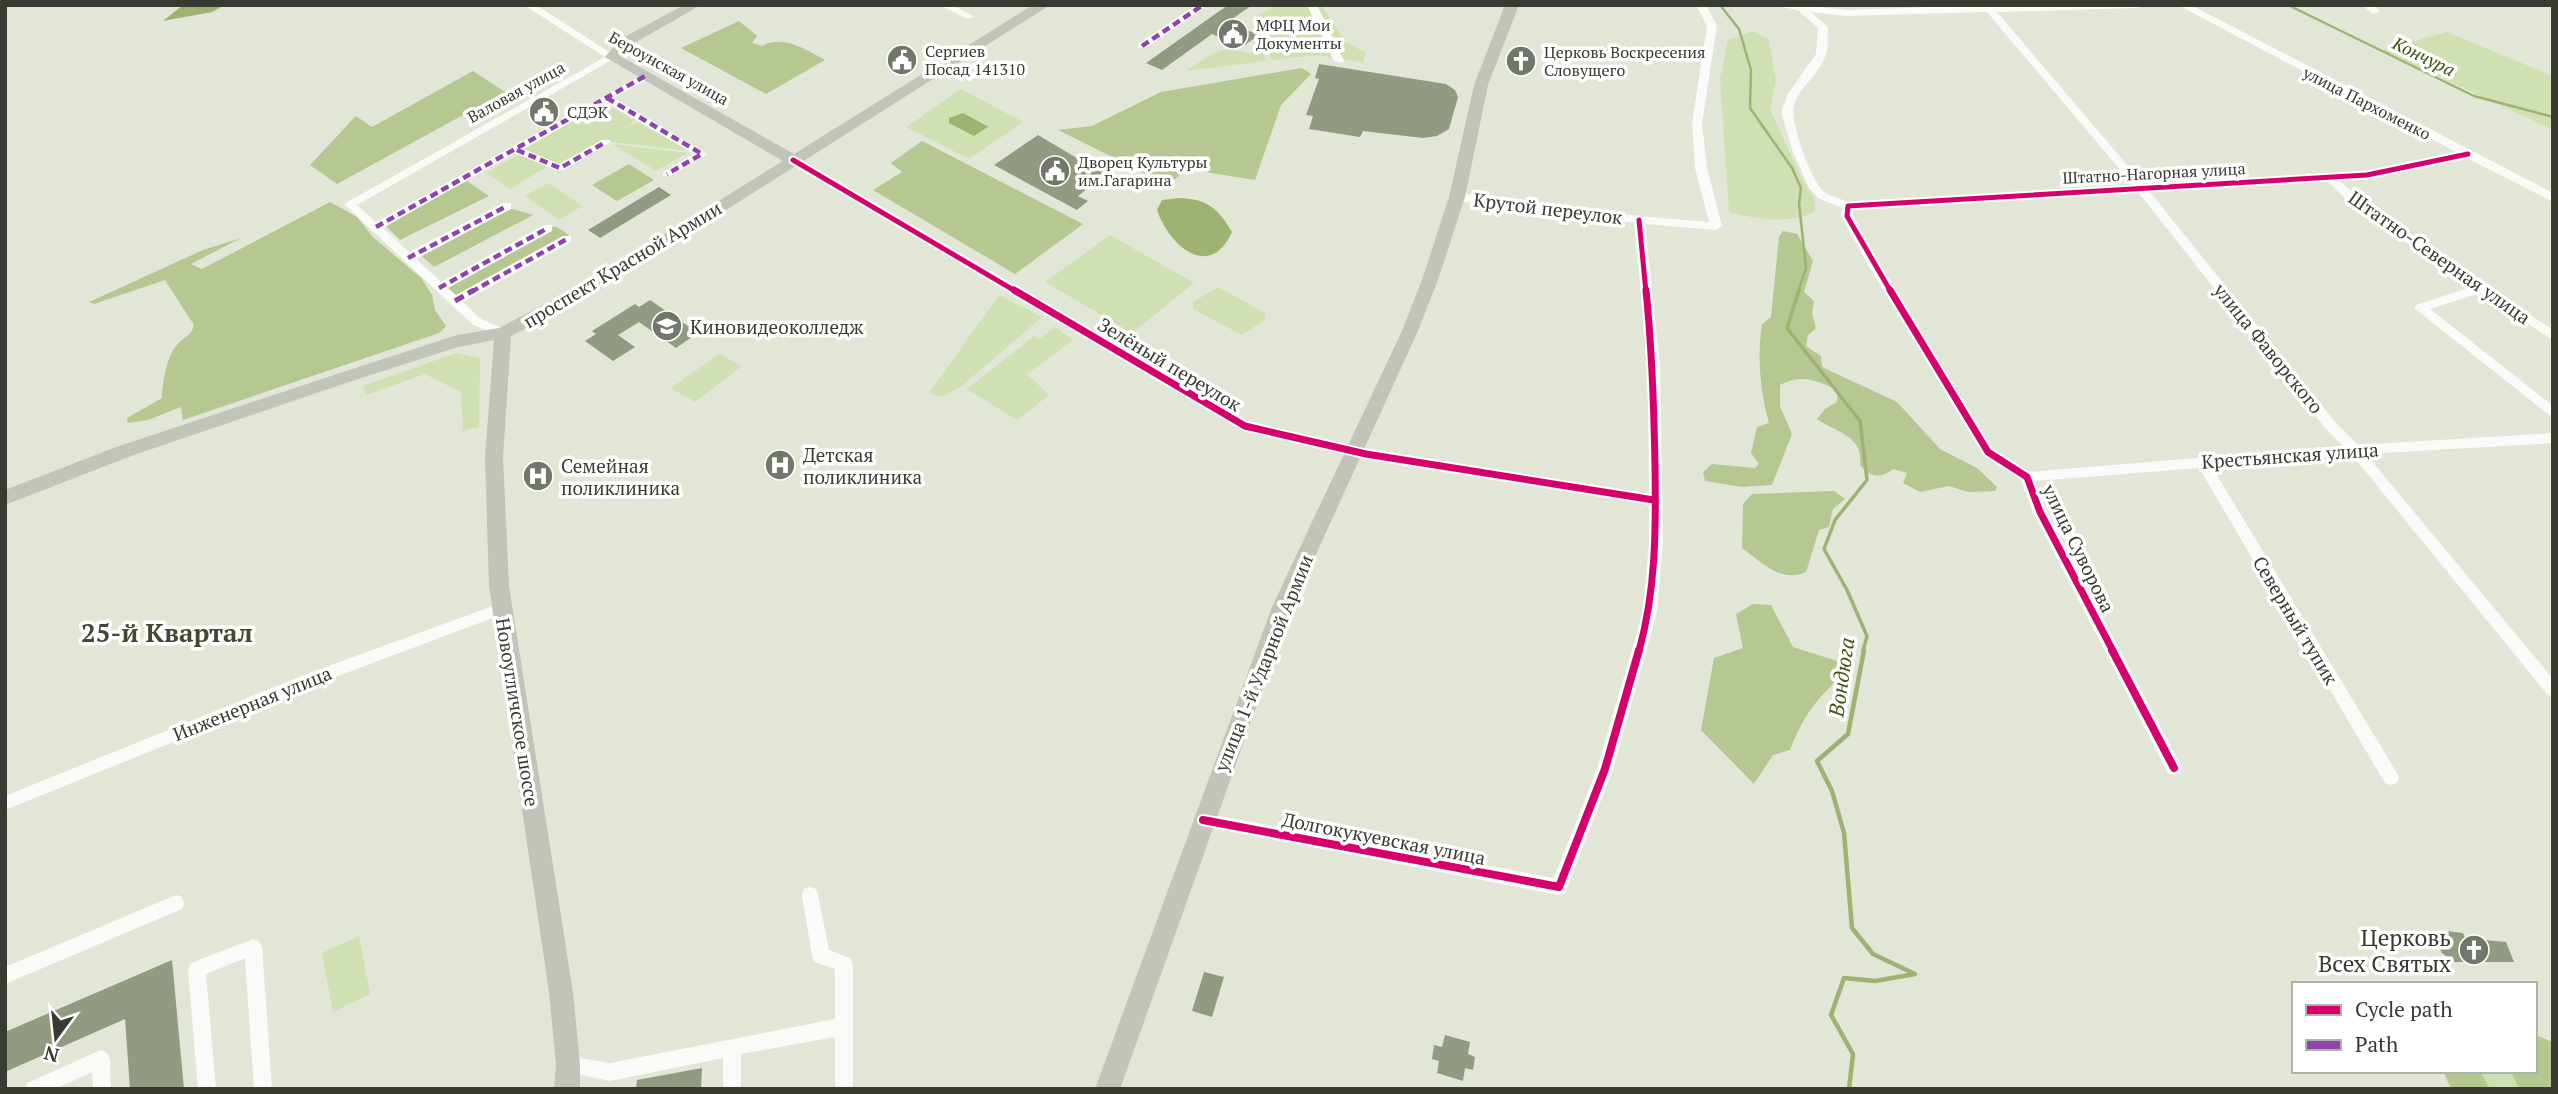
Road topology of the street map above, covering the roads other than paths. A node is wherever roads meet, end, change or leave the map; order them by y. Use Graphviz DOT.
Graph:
graph roads {
  1 [pos="529,5"];
  2 [pos="694,5"];
  3 [pos="945,5"];
  4 [pos="1043,5"];
  5 [pos="1203,5"];
  6 [pos="1312,5"];
  7 [pos="1512,5"];
  8 [pos="1702,5"];
  9 [pos="1776,5"];
  10 [pos="2139,5"];
  11 [pos="2183,5"];
  12 [pos="2049,6"];
  13 [pos="1988,7"];
  14 [pos="1802,9"];
  15 [pos="970,17"];
  16 [pos="1142,46"];
  17 [pos="612,57"];
  18 [pos="1339,61"];
  19 [pos="648,75"];
  20 [pos="607,98"];
  21 [pos="606,142"];
  22 [pos="517,150"];
  23 [pos="2468,154"];
  24 [pos="793,160"];
  25 [pos="667,174"];
  26 [pos="2328,176"];
  27 [pos="2141,188"];
  28 [pos="1457,197"];
  29 [pos="2553,198"];
  30 [pos="507,206"];
  31 [pos="1848,211"];
  32 [pos="1639,220"];
  33 [pos="376,228"];
  34 [pos="548,228"];
  35 [pos="567,239"];
  36 [pos="408,258"];
  37 [pos="2484,287"];
  38 [pos="439,288"];
  39 [pos="455,301"];
  40 [pos="503,333"];
  41 [pos="2553,336"];
  42 [pos="2553,413"];
  43 [pos="2553,438"];
  44 [pos="2355,450"];
  45 [pos="1354,452"];
  46 [pos="2202,461"];
  47 [pos="2027,477"];
  48 [pos="5,498"];
  49 [pos="1654,500"];
  50 [pos="501,609"];
  51 [pos="2553,690"];
  52 [pos="2174,768"];
  53 [pos="2391,778"];
  54 [pos="5,803"];
  55 [pos="1203,820"];
  56 [pos="810,895"];
  57 [pos="176,903"];
  58 [pos="5,976"];
  59 [pos="844,1026"];
  60 [pos="732,1047"];
  61 [pos="568,1065"];
  62 [pos="33,1089"];
  63 [pos="102,1089"];
  64 [pos="207,1089"];
  65 [pos="263,1089"];
  66 [pos="567,1089"];
  67 [pos="732,1089"];
  68 [pos="844,1089"];
  69 [pos="1107,1089"];
  1 -- 17 [label="street, Бероунская улица"];
  2 -- 17 [label="main road, Валовая улица"];
  3 -- 15 [label="street"];
  4 -- 24 [label="main road, проспект Красной Армии"];
  5 -- 16 [label="street"];
  6 -- 18 [label="street"];
  7 -- 28 [label="main road, улица 1-й Ударной Армии"];
  8 -- 32 [label="street, Крутой переулок"];
  9 -- 14 [label="street"];
  10 -- 12 [label="street"];
  11 -- 23 [label="street, улица Пархоменко"];
  12 -- 13 [label="street"];
  13 -- 14 [label="street"];
  13 -- 27 [label="street, улица Фаворского"];
  14 -- 31 [label="street"];
  17 -- 19 [label="main road, Бероунская улица"];
  17 -- 33 [label="street, Валовая улица"];
  19 -- 20 [label="street"];
  19 -- 24 [label="main road, Бероунская улица"];
  20 -- 22 [label="street"];
  20 -- 25 [label="street"];
  21 -- 22 [label="street"];
  22 -- 33 [label="street"];
  23 -- 26 [label="street, Штатно-Нагорная улица"];
  23 -- 29 [label="street, улица Пархоменко"];
  24 -- 40 [label="main road, проспект Красной Армии"];
  24 -- 45 [label="street, Зелёный переулок"];
  26 -- 27 [label="street, Штатно-Нагорная улица"];
  26 -- 37 [label="street, Штатно-Северная улица"];
  27 -- 31 [label="street, Штатно-Нагорная улица"];
  27 -- 44 [label="street, улица Фаворского"];
  28 -- 32 [label="street, Крутой переулок"];
  28 -- 45 [label="main road, улица 1-й Ударной Армии"];
  30 -- 36 [label="street"];
  31 -- 47 [label="street, улица Суворова"];
  32 -- 49 [label="street"];
  33 -- 36 [label="street"];
  34 -- 38 [label="street"];
  35 -- 39 [label="street"];
  36 -- 38 [label="street"];
  37 -- 41 [label="street, Штатно-Северная улица"];
  37 -- 42 [label="street"];
  38 -- 39 [label="street"];
  39 -- 40 [label="street"];
  40 -- 48 [label="main road, проспект Красной Армии"];
  40 -- 50 [label="main road, Новоугличское шоссе"];
  43 -- 44 [label="street, Крестьянская улица"];
  44 -- 46 [label="street, Крестьянская улица"];
  44 -- 51 [label="street, улица Фаворского"];
  45 -- 49 [label="street, Зелёный переулок"];
  45 -- 55 [label="main road, улица 1-й Ударной Армии"];
  46 -- 47 [label="street, Крестьянская улица"];
  46 -- 53 [label="street, Северный тупик"];
  47 -- 52 [label="street, улица Суворова"];
  49 -- 55 [label="street, Долгокукуевская улица"];
  50 -- 54 [label="street, Инженерная улица"];
  50 -- 61 [label="main road, Новоугличское шоссе"];
  55 -- 69 [label="main road, улица 1-й Ударной Армии"];
  56 -- 59 [label="street"];
  57 -- 58 [label="street"];
  59 -- 60 [label="street"];
  59 -- 68 [label="street"];
  60 -- 61 [label="street"];
  60 -- 67 [label="street"];
  61 -- 66 [label="main road, Новоугличское шоссе"];
  62 -- 63 [label="street"];
  64 -- 65 [label="street"];
}
